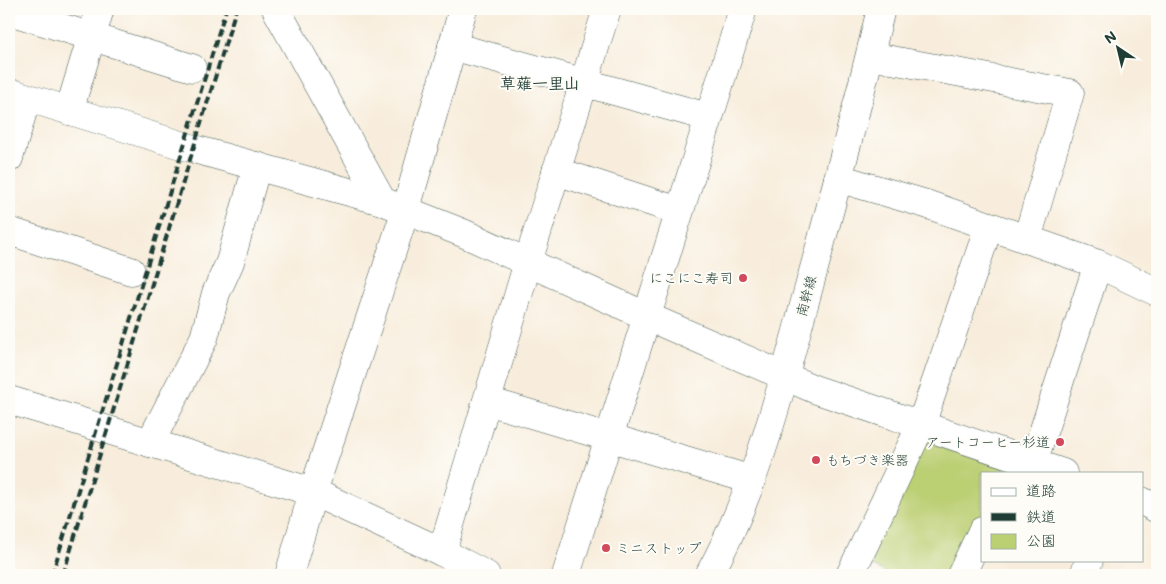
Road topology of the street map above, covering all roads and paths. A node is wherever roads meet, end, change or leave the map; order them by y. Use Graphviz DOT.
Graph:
graph roads {
  1 [pos="100,9"];
  2 [pos="276,9"];
  3 [pos="461,9"];
  4 [pos="607,9"];
  5 [pos="743,9"];
  6 [pos="881,9"];
  7 [pos="9,11"];
  8 [pos="92,36"];
  9 [pos="452,46"];
  10 [pos="870,56"];
  11 [pos="192,68"];
  12 [pos="584,83"];
  13 [pos="18,95"];
  14 [pos="69,111"];
  15 [pos="708,118"];
  16 [pos="9,158"];
  17 [pos="257,166"];
  18 [pos="556,171"];
  19 [pos="838,178"];
  20 [pos="394,205"];
  21 [pos="679,211"];
  22 [pos="989,226"];
  23 [pos="9,231"];
  24 [pos="1027,239"];
  25 [pos="528,262"];
  26 [pos="1098,264"];
  27 [pos="131,271"];
  28 [pos="1157,292"];
  29 [pos="646,316"];
  30 [pos="784,376"];
  31 [pos="9,400"];
  32 [pos="487,401"];
  33 [pos="921,425"];
  34 [pos="610,438"];
  35 [pos="150,442"];
  36 [pos="1020,464"];
  37 [pos="1058,472"];
  38 [pos="752,480"];
  39 [pos="313,492"];
  40 [pos="1144,502"];
  41 [pos="1157,509"];
  42 [pos="981,533"];
  43 [pos="442,552"];
  44 [pos="1088,562"];
  45 [pos="289,575"];
  46 [pos="486,575"];
  47 [pos="566,575"];
  48 [pos="709,575"];
  49 [pos="850,575"];
  50 [pos="961,575"];
  51 [pos="1084,575"];
  1 -- 8 [label="street"];
  2 -- 20 [label="street"];
  3 -- 9 [label="street"];
  4 -- 12 [label="street"];
  5 -- 15 [label="street"];
  6 -- 10 [label="street, 南幹線"];
  7 -- 8 [label="street"];
  8 -- 11 [label="street"];
  8 -- 14 [label="street"];
  9 -- 12 [label="street"];
  9 -- 20 [label="street"];
  10 -- 19 [label="street, 南幹線"];
  10 -- 24 [label="street"];
  12 -- 15 [label="street"];
  12 -- 18 [label="street"];
  13 -- 14 [label="street"];
  13 -- 16 [label="street"];
  14 -- 17 [label="street"];
  15 -- 21 [label="street"];
  17 -- 20 [label="street"];
  17 -- 35 [label="street"];
  18 -- 21 [label="street"];
  18 -- 25 [label="street"];
  19 -- 22 [label="street"];
  19 -- 30 [label="street, 南幹線"];
  20 -- 25 [label="street"];
  20 -- 39 [label="street"];
  21 -- 29 [label="street"];
  22 -- 24 [label="street"];
  22 -- 33 [label="street"];
  23 -- 27 [label="street"];
  24 -- 26 [label="street"];
  25 -- 29 [label="street"];
  25 -- 32 [label="street"];
  26 -- 28 [label="street"];
  26 -- 36 [label="street"];
  29 -- 30 [label="street"];
  29 -- 34 [label="street"];
  30 -- 33 [label="street"];
  30 -- 38 [label="street, 南幹線"];
  31 -- 35 [label="street"];
  32 -- 34 [label="street"];
  32 -- 43 [label="street"];
  33 -- 36 [label="street"];
  33 -- 49 [label="street"];
  34 -- 38 [label="street"];
  34 -- 47 [label="street"];
  35 -- 39 [label="street"];
  36 -- 37 [label="street"];
  38 -- 48 [label="street, 南幹線"];
  39 -- 43 [label="street"];
  39 -- 45 [label="street"];
  40 -- 41 [label="street"];
  42 -- 50 [label="street"];
  43 -- 46 [label="street"];
  44 -- 51 [label="street"];
}
